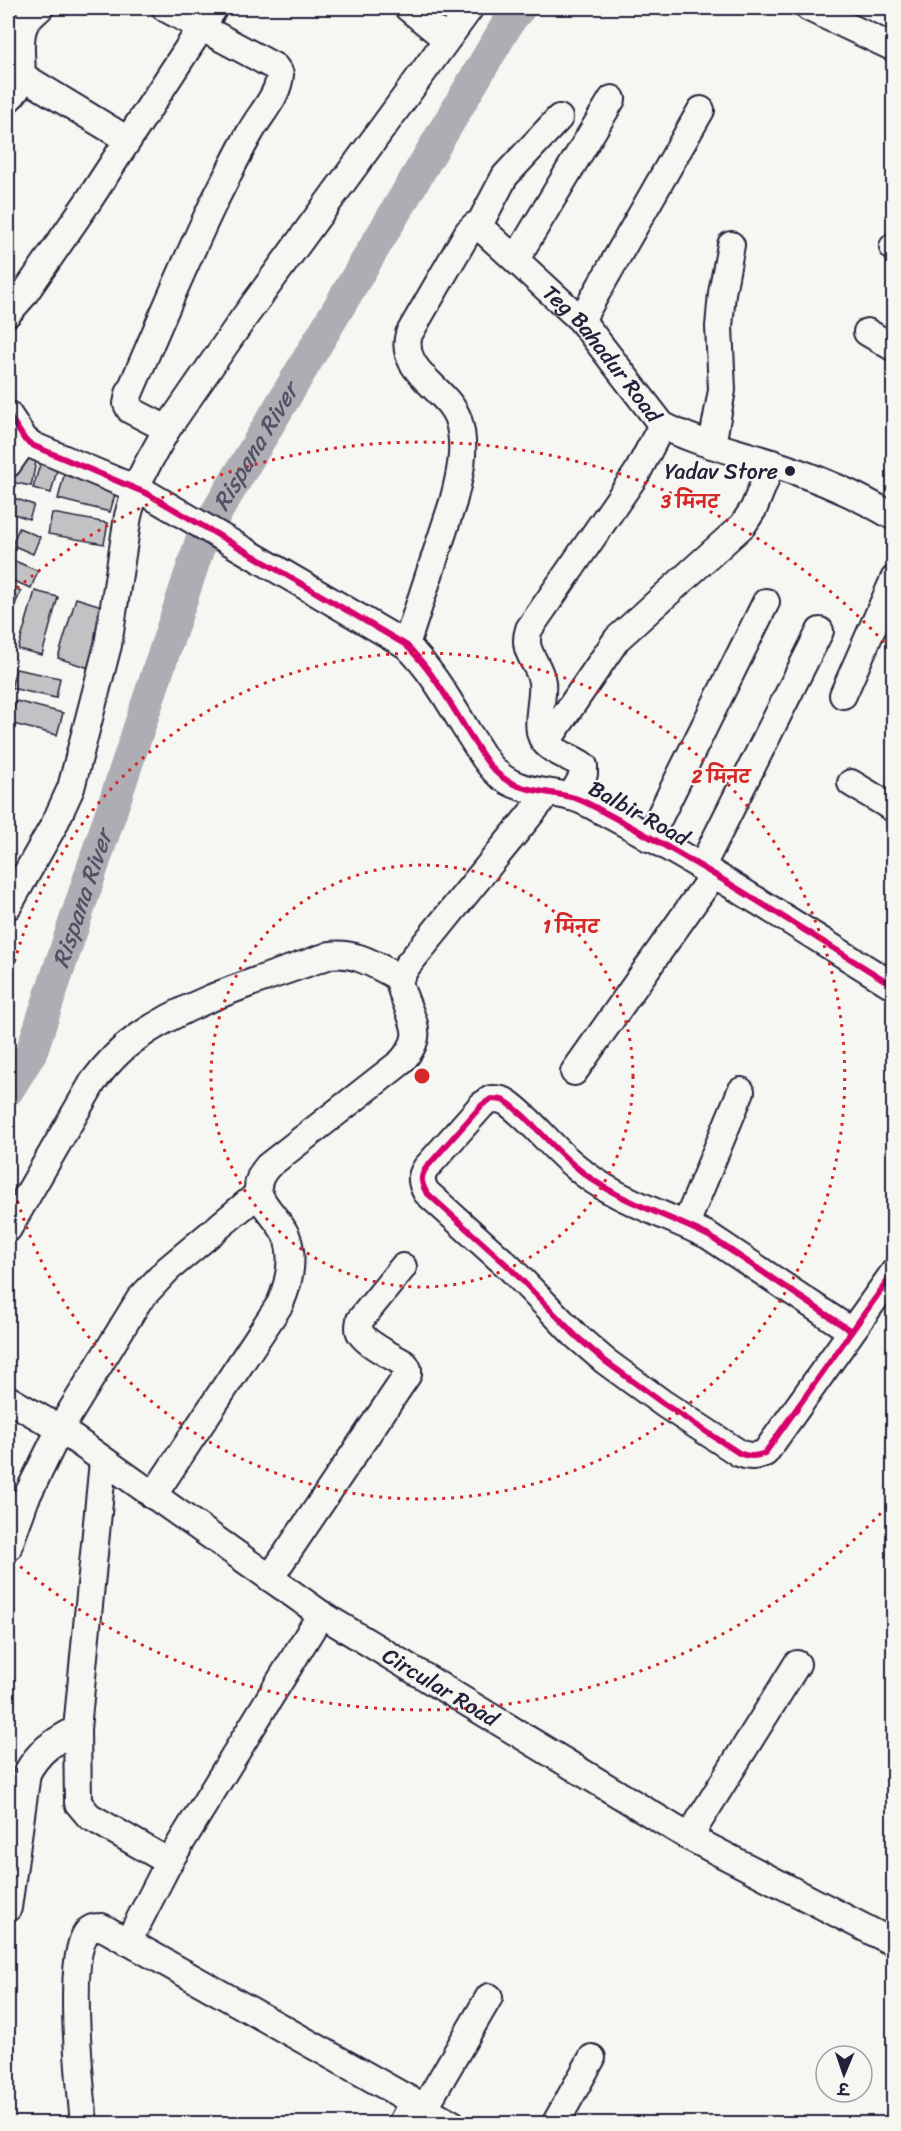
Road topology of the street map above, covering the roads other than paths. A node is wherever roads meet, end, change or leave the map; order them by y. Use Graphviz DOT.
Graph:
graph roads {
  1 [pos="40,8"];
  2 [pos="165,8"];
  3 [pos="408,8"];
  4 [pos="470,8"];
  5 [pos="809,8"];
  6 [pos="208,17"];
  7 [pos="446,39"];
  8 [pos="894,48"];
  9 [pos="21,75"];
  10 [pos="8,99"];
  11 [pos="612,99"];
  12 [pos="701,110"];
  13 [pos="559,118"];
  14 [pos="128,140"];
  15 [pos="480,228"];
  16 [pos="731,245"];
  17 [pos="516,259"];
  18 [pos="8,313"];
  19 [pos="581,320"];
  20 [pos="867,332"];
  21 [pos="894,348"];
  22 [pos="8,414"];
  23 [pos="662,425"];
  24 [pos="167,429"];
  25 [pos="25,440"];
  26 [pos="712,445"];
  27 [pos="772,463"];
  28 [pos="8,464"];
  29 [pos="142,490"];
  30 [pos="894,517"];
  31 [pos="894,579"];
  32 [pos="765,602"];
  33 [pos="820,631"];
  34 [pos="406,645"];
  35 [pos="843,695"];
  36 [pos="546,743"];
  37 [pos="851,783"];
  38 [pos="559,795"];
  39 [pos="894,809"];
  40 [pos="649,838"];
  41 [pos="707,871"];
  42 [pos="8,906"];
  43 [pos="400,978"];
  44 [pos="894,986"];
  45 [pos="574,1072"];
  46 [pos="741,1091"];
  47 [pos="258,1194"];
  48 [pos="686,1224"];
  49 [pos="8,1228"];
  50 [pos="403,1267"];
  51 [pos="894,1272"];
  52 [pos="851,1331"];
  53 [pos="8,1399"];
  54 [pos="60,1429"];
  55 [pos="103,1461"];
  56 [pos="153,1496"];
  57 [pos="8,1548"];
  58 [pos="270,1578"];
  59 [pos="321,1614"];
  60 [pos="797,1664"];
  61 [pos="77,1729"];
  62 [pos="689,1837"];
  63 [pos="169,1862"];
  64 [pos="8,1908"];
  65 [pos="128,1942"];
  66 [pos="894,1943"];
  67 [pos="489,1997"];
  68 [pos="592,2058"];
  69 [pos="419,2104"];
  70 [pos="84,2124"];
  71 [pos="401,2124"];
  72 [pos="453,2124"];
  73 [pos="555,2124"];
  1 -- 9 [label="street"];
  2 -- 6 [label="street"];
  3 -- 7 [label="street"];
  4 -- 7 [label="street"];
  5 -- 8 [label="street"];
  6 -- 14 [label="street"];
  6 -- 24 [label="street"];
  7 -- 24 [label="street"];
  9 -- 10 [label="street"];
  9 -- 14 [label="street"];
  11 -- 17 [label="street"];
  12 -- 19 [label="street"];
  13 -- 15 [label="street"];
  14 -- 18 [label="street"];
  15 -- 17 [label="street, Teg Bahadur Road"];
  15 -- 34 [label="street"];
  16 -- 26 [label="street"];
  17 -- 19 [label="street, Teg Bahadur Road"];
  19 -- 23 [label="street, Teg Bahadur Road"];
  20 -- 21 [label="street"];
  22 -- 25 [label="street"];
  23 -- 26 [label="street, Teg Bahadur Road"];
  23 -- 36 [label="street"];
  24 -- 29 [label="street"];
  25 -- 28 [label="street"];
  25 -- 29 [label="street, Balbir Road"];
  26 -- 27 [label="street, Teg Bahadur Road"];
  27 -- 30 [label="street, Teg Bahadur Road"];
  27 -- 36 [label="street"];
  29 -- 34 [label="street, Balbir Road"];
  29 -- 42 [label="street"];
  31 -- 35 [label="street"];
  32 -- 40 [label="street"];
  33 -- 41 [label="street"];
  34 -- 38 [label="street, Balbir Road"];
  36 -- 38 [label="street, Balbir Road"];
  37 -- 39 [label="street"];
  38 -- 40 [label="street, Balbir Road"];
  38 -- 43 [label="street"];
  40 -- 41 [label="street, Balbir Road"];
  41 -- 44 [label="street, Balbir Road"];
  41 -- 45 [label="street"];
  43 -- 47 [label="street"];
  43 -- 49 [label="street"];
  46 -- 48 [label="street"];
  47 -- 54 [label="street"];
  47 -- 56 [label="street"];
  48 -- 52 [label="street"];
  48 -- 52 [label="street"];
  50 -- 58 [label="street"];
  51 -- 52 [label="street"];
  53 -- 54 [label="street, Circular Road"];
  54 -- 55 [label="street, Circular Road"];
  54 -- 57 [label="street"];
  55 -- 56 [label="street, Circular Road"];
  55 -- 61 [label="street"];
  56 -- 58 [label="street, Circular Road"];
  58 -- 59 [label="street, Circular Road"];
  59 -- 62 [label="street, Circular Road"];
  59 -- 63 [label="street"];
  60 -- 62 [label="street"];
  61 -- 63 [label="street"];
  61 -- 64 [label="street"];
  62 -- 66 [label="street, Circular Road"];
  63 -- 65 [label="street"];
  65 -- 69 [label="street"];
  65 -- 70 [label="street"];
  67 -- 69 [label="street"];
  68 -- 73 [label="street"];
  69 -- 71 [label="street"];
  69 -- 72 [label="street"];
}
